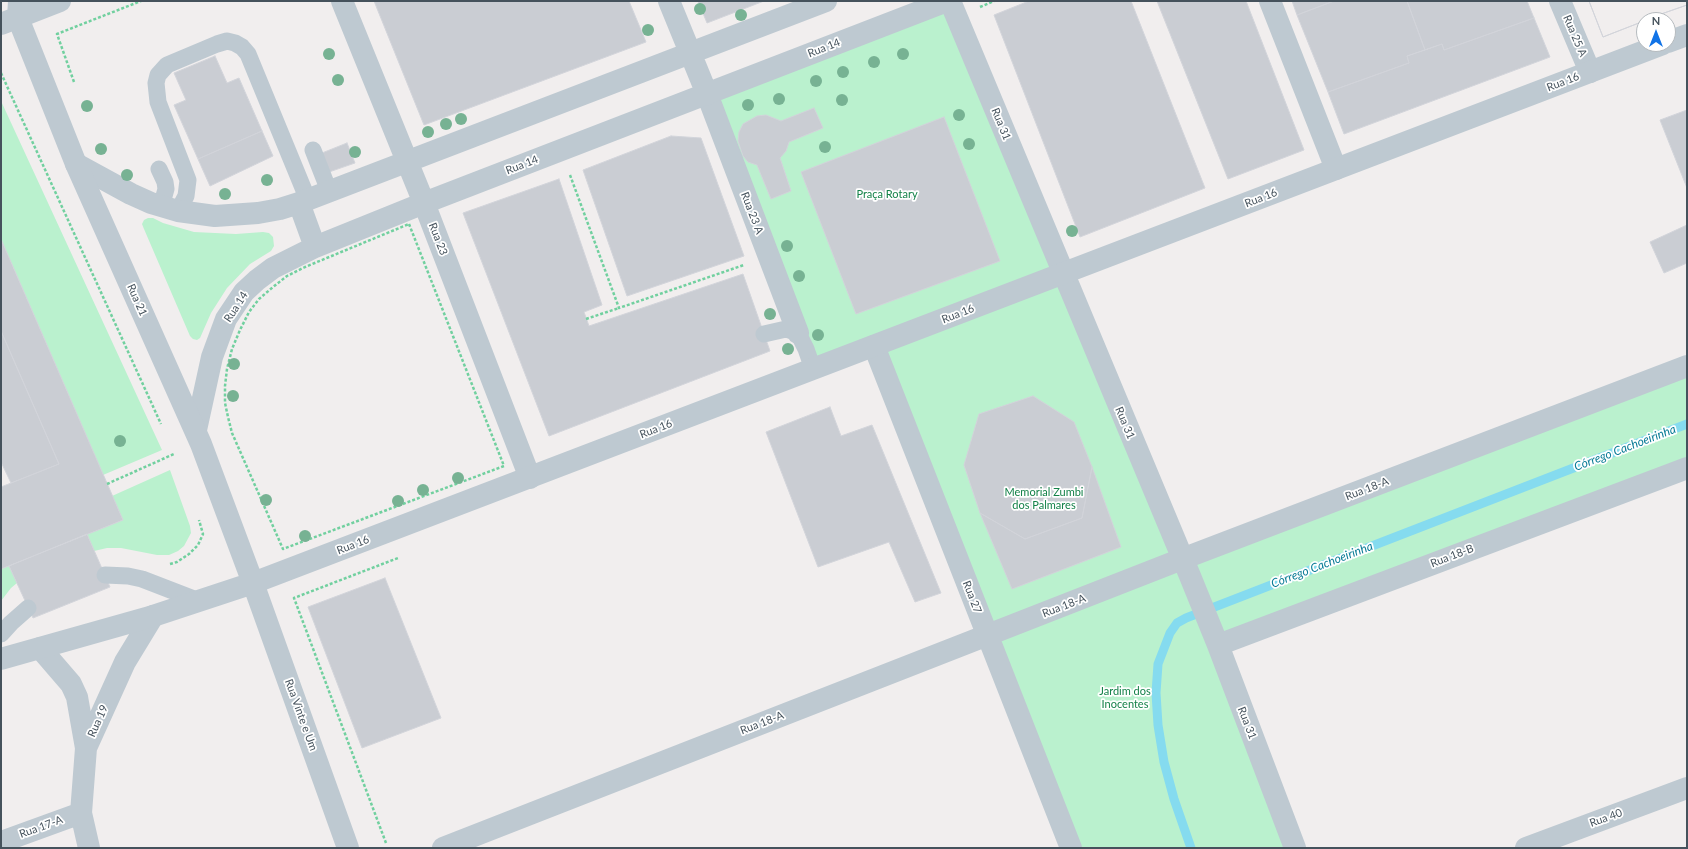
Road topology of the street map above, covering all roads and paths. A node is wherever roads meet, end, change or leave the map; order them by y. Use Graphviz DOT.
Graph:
graph roads {
  1 [pos="60,1"];
  2 [pos="141,1"];
  3 [pos="342,1"];
  4 [pos="669,1"];
  5 [pos="826,1"];
  6 [pos="947,1"];
  7 [pos="950,1"];
  8 [pos="994,1"];
  9 [pos="1270,1"];
  10 [pos="1560,1"];
  11 [pos="977,8"];
  12 [pos="13,14"];
  13 [pos="1687,35"];
  14 [pos="1676,39"];
  15 [pos="1642,52"];
  16 [pos="690,54"];
  17 [pos="65,56"];
  18 [pos="1590,72"];
  19 [pos="1,73"];
  20 [pos="707,94"];
  21 [pos="313,150"];
  22 [pos="406,161"];
  23 [pos="76,164"];
  24 [pos="159,169"];
  25 [pos="1336,169"];
  26 [pos="568,171"];
  27 [pos="329,191"];
  28 [pos="303,201"];
  29 [pos="424,203"];
  30 [pos="169,209"];
  31 [pos="315,247"];
  32 [pos="769,256"];
  33 [pos="1063,274"];
  34 [pos="619,308"];
  35 [pos="586,319"];
  36 [pos="798,333"];
  37 [pos="764,334"];
  38 [pos="874,346"];
  39 [pos="1687,366"];
  40 [pos="813,369"];
  41 [pos="161,425"];
  42 [pos="196,430"];
  43 [pos="232,433"];
  44 [pos="171,447"];
  45 [pos="1687,468"];
  46 [pos="530,478"];
  47 [pos="107,484"];
  48 [pos="197,514"];
  49 [pos="405,556"];
  50 [pos="163,566"];
  51 [pos="1186,568"];
  52 [pos="105,575"];
  53 [pos="254,583"];
  54 [pos="199,601"];
  55 [pos="28,608"];
  56 [pos="153,616"];
  57 [pos="1,634"];
  58 [pos="987,636"];
  59 [pos="1216,640"];
  60 [pos="40,648"];
  61 [pos="1,659"];
  62 [pos="86,748"];
  63 [pos="1687,788"];
  64 [pos="81,812"];
  65 [pos="1,842"];
  66 [pos="386,843"];
  67 [pos="75,848"];
  68 [pos="89,848"];
  69 [pos="348,848"];
  70 [pos="443,848"];
  71 [pos="1071,848"];
  72 [pos="1295,848"];
  73 [pos="1526,848"];
  1 -- 12 [label="street"];
  2 -- 17 [label="path"];
  3 -- 22 [label="street, Rua 23"];
  4 -- 16 [label="street"];
  5 -- 16 [label="street"];
  6 -- 20 [label="street, Rua 14"];
  7 -- 33 [label="street, Rua 31"];
  8 -- 11 [label="path"];
  9 -- 25 [label="street"];
  10 -- 18 [label="street, Rua 25 A"];
  12 -- 23 [label="street, Rua 21"];
  13 -- 14 [label="street"];
  15 -- 18 [label="street, Rua 16"];
  16 -- 20 [label="street, Rua 23 A"];
  16 -- 22 [label="street"];
  18 -- 25 [label="street, Rua 16"];
  19 -- 41 [label="path"];
  20 -- 29 [label="street, Rua 14"];
  20 -- 32 [label="street, Rua 23 A"];
  21 -- 27 [label="lane"];
  22 -- 27 [label="street"];
  22 -- 29 [label="street, Rua 23"];
  23 -- 30 [label="street"];
  23 -- 42 [label="street, Rua 21"];
  24 -- 30 [label="lane"];
  25 -- 33 [label="street, Rua 16"];
  26 -- 34 [label="path"];
  27 -- 28 [label="street"];
  28 -- 30 [label="street"];
  28 -- 30 [label="lane"];
  28 -- 31 [label="street"];
  29 -- 31 [label="street, Rua 14"];
  29 -- 46 [label="street, Rua 23"];
  31 -- 42 [label="street, Rua 14"];
  32 -- 34 [label="path"];
  32 -- 36 [label="street, Rua 23 A"];
  33 -- 38 [label="street, Rua 16"];
  33 -- 51 [label="street, Rua 31"];
  34 -- 35 [label="path"];
  36 -- 37 [label="lane"];
  36 -- 40 [label="lane"];
  38 -- 40 [label="street, Rua 16"];
  38 -- 58 [label="street, Rua 27"];
  39 -- 51 [label="street, Rua 18-A"];
  40 -- 46 [label="street, Rua 16"];
  42 -- 53 [label="street, Rua 21"];
  43 -- 43 [label="path"];
  44 -- 47 [label="path"];
  45 -- 59 [label="street, Rua 18-B"];
  46 -- 53 [label="street, Rua 16"];
  48 -- 50 [label="path"];
  49 -- 66 [label="path"];
  51 -- 58 [label="street, Rua 18-A"];
  51 -- 59 [label="street, Rua 31"];
  52 -- 54 [label="lane"];
  53 -- 54 [label="street, Rua 16"];
  53 -- 69 [label="street, Rua Vinte e Um"];
  54 -- 56 [label="street, Rua 16"];
  55 -- 57 [label="lane"];
  56 -- 60 [label="street, Rua 16"];
  56 -- 62 [label="street, Rua 19"];
  58 -- 70 [label="street, Rua 18-A"];
  58 -- 71 [label="street, Rua 27"];
  59 -- 72 [label="street, Rua 31"];
  60 -- 61 [label="street, Rua 16"];
  60 -- 62 [label="street, Rua 19"];
  62 -- 64 [label="street"];
  63 -- 73 [label="street, Rua 40"];
  64 -- 65 [label="street, Rua 17-A"];
  64 -- 67 [label="street"];
  64 -- 68 [label="street"];
}
